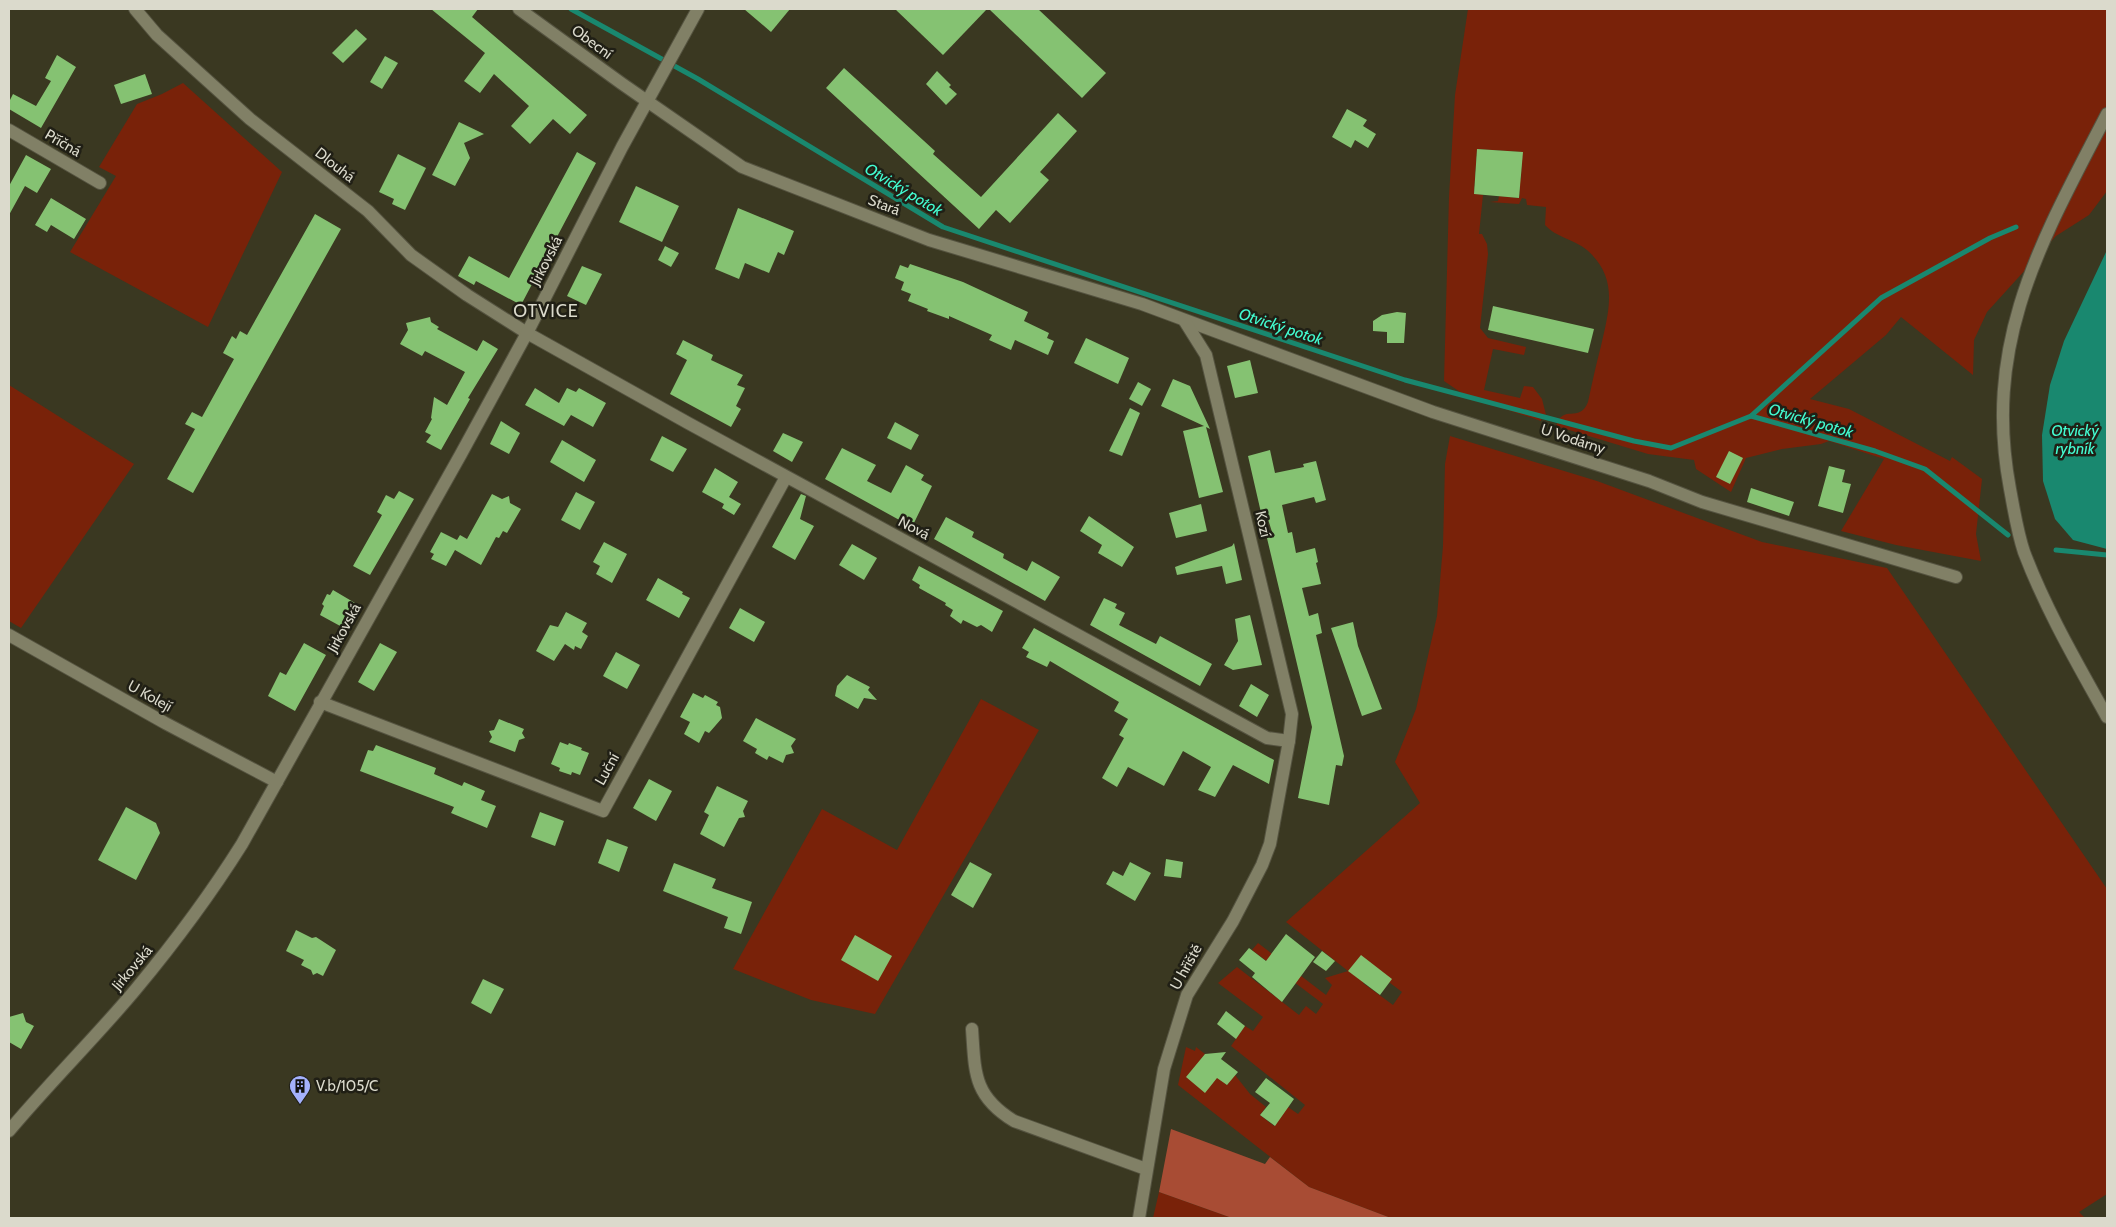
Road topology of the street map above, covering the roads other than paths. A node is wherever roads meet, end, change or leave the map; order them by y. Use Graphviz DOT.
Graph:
graph roads {
  1 [pos="135,9"];
  2 [pos="518,9"];
  3 [pos="698,9"];
  4 [pos="647,100"];
  5 [pos="2107,114"];
  6 [pos="9,130"];
  7 [pos="100,183"];
  8 [pos="1184,320"];
  9 [pos="527,333"];
  10 [pos="786,477"];
  11 [pos="1956,577"];
  12 [pos="9,635"];
  13 [pos="320,702"];
  14 [pos="2107,717"];
  15 [pos="1289,741"];
  16 [pos="277,782"];
  17 [pos="972,1028"];
  18 [pos="9,1131"];
  19 [pos="1146,1169"];
  20 [pos="1139,1218"];
  1 -- 9 [label="street, Dlouhá"];
  2 -- 4 [label="street, Obecní"];
  3 -- 4 [label="street, Jirkovská"];
  4 -- 8 [label="street, Stará"];
  4 -- 9 [label="street, Jirkovská"];
  5 -- 14 [label="street"];
  6 -- 7 [label="street, Příčná"];
  8 -- 11 [label="street, U Vodárny"];
  8 -- 15 [label="street, Kozí"];
  9 -- 10 [label="street, Nová"];
  9 -- 13 [label="street, Jirkovská"];
  10 -- 13 [label="street, Luční"];
  10 -- 15 [label="street, Nová"];
  12 -- 16 [label="street, U Kolejí"];
  13 -- 16 [label="street, Jirkovská"];
  15 -- 19 [label="street, U hřiště"];
  16 -- 18 [label="street, Jirkovská"];
  17 -- 19 [label="street"];
  19 -- 20 [label="street, U hřiště"];
}
